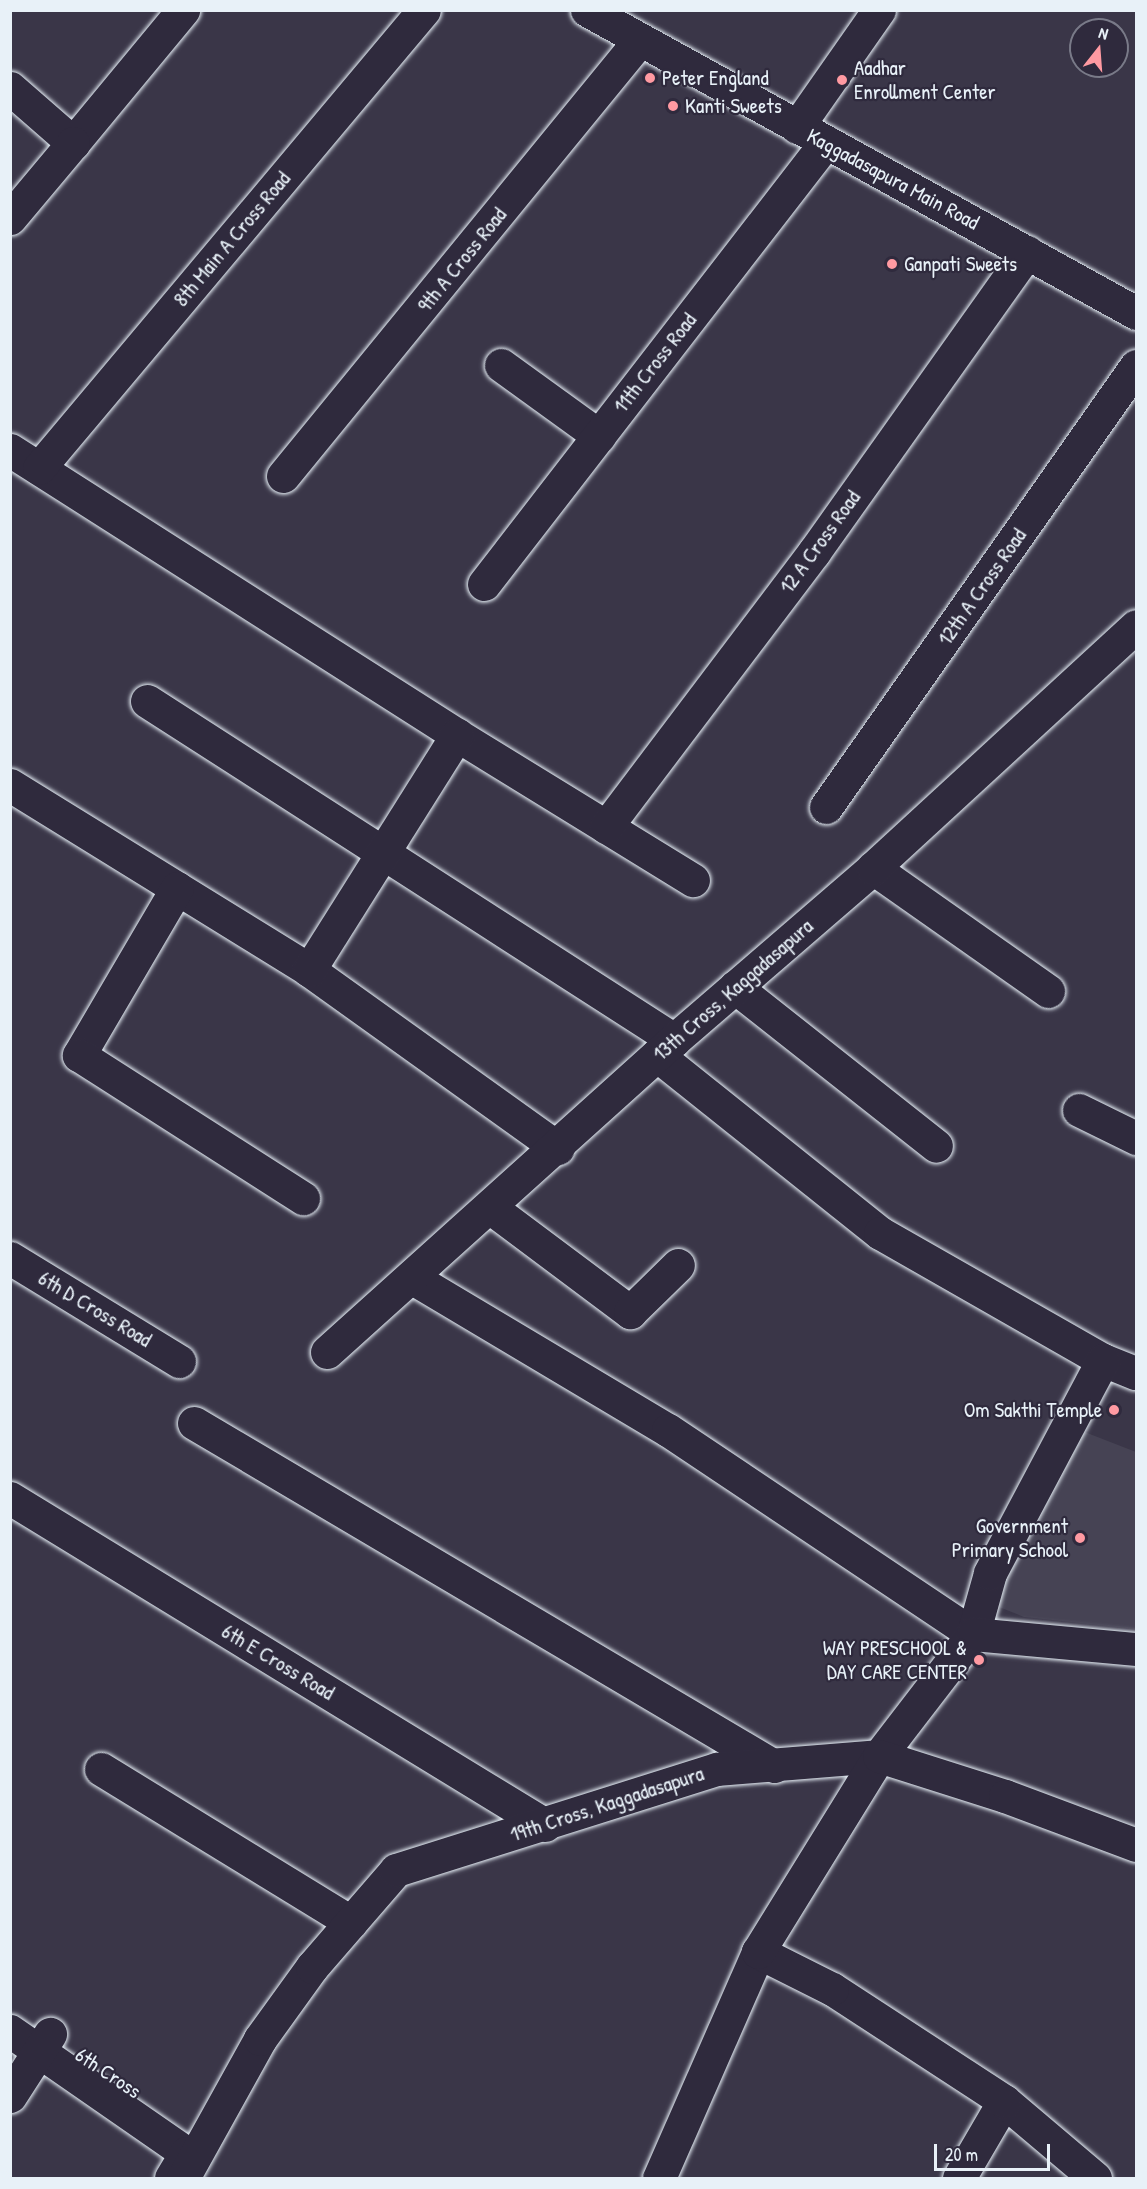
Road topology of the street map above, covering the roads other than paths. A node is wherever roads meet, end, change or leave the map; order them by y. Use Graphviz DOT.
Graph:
graph roads {
  1 [pos="183,10"];
  2 [pos="424,10"];
  3 [pos="879,10"];
  4 [pos="594,12"];
  5 [pos="638,42"];
  6 [pos="10,88"];
  7 [pos="797,127"];
  8 [pos="826,142"];
  9 [pos="73,143"];
  10 [pos="10,218"];
  11 [pos="1028,252"];
  12 [pos="1137,313"];
  13 [pos="501,364"];
  14 [pos="1137,366"];
  15 [pos="599,436"];
  16 [pos="10,450"];
  17 [pos="39,468"];
  18 [pos="284,476"];
  19 [pos="484,584"];
  20 [pos="1137,626"];
  21 [pos="147,701"];
  22 [pos="457,735"];
  23 [pos="10,785"];
  24 [pos="826,807"];
  25 [pos="606,827"];
  26 [pos="384,854"];
  27 [pos="873,868"];
  28 [pos="693,880"];
  29 [pos="177,888"];
  30 [pos="309,970"];
  31 [pos="735,987"];
  32 [pos="1048,991"];
  33 [pos="665,1048"];
  34 [pos="1079,1110"];
  35 [pos="1137,1138"];
  36 [pos="936,1146"];
  37 [pos="558,1148"];
  38 [pos="303,1198"];
  39 [pos="491,1208"];
  40 [pos="10,1258"];
  41 [pos="678,1265"];
  42 [pos="411,1277"];
  43 [pos="327,1353"];
  44 [pos="1103,1359"];
  45 [pos="179,1361"];
  46 [pos="1137,1372"];
  47 [pos="194,1423"];
  48 [pos="10,1498"];
  49 [pos="973,1634"];
  50 [pos="1137,1649"];
  51 [pos="879,1756"];
  52 [pos="774,1766"];
  53 [pos="101,1769"];
  54 [pos="545,1825"];
  55 [pos="1137,1845"];
  56 [pos="351,1922"];
  57 [pos="758,1952"];
  58 [pos="10,2010"];
  59 [pos="10,2031"];
  60 [pos="44,2042"];
  61 [pos="10,2096"];
  62 [pos="1004,2101"];
  63 [pos="203,2137"];
  64 [pos="171,2178"];
  65 [pos="183,2178"];
  66 [pos="659,2178"];
  67 [pos="959,2178"];
  68 [pos="1095,2178"];
  1 -- 9 [label="street"];
  2 -- 17 [label="street, 8th Main A Cross Road"];
  3 -- 7 [label="street"];
  4 -- 5 [label="street, Kaggadasapura Main Road"];
  5 -- 7 [label="street, Kaggadasapura Main Road"];
  5 -- 18 [label="street, 9th A Cross Road"];
  6 -- 9 [label="street"];
  7 -- 8 [label="street, Kaggadasapura Main Road"];
  8 -- 11 [label="street, Kaggadasapura Main Road"];
  8 -- 15 [label="street, 11th Cross Road"];
  9 -- 10 [label="street"];
  11 -- 12 [label="street, Kaggadasapura Main Road"];
  11 -- 25 [label="street, 12 A Cross Road"];
  13 -- 15 [label="street"];
  14 -- 24 [label="street, 12th A Cross Road"];
  15 -- 19 [label="street, 11th Cross Road"];
  16 -- 17 [label="street"];
  17 -- 22 [label="street"];
  20 -- 27 [label="street, 13th Cross, Kaggadasapura"];
  21 -- 26 [label="street"];
  22 -- 25 [label="street"];
  22 -- 26 [label="street"];
  23 -- 29 [label="street"];
  25 -- 28 [label="street"];
  26 -- 30 [label="street"];
  26 -- 33 [label="street"];
  27 -- 31 [label="street, 13th Cross, Kaggadasapura"];
  27 -- 32 [label="street"];
  29 -- 30 [label="street"];
  29 -- 38 [label="street"];
  30 -- 37 [label="street"];
  31 -- 33 [label="street, 13th Cross, Kaggadasapura"];
  31 -- 36 [label="street"];
  33 -- 37 [label="street, 13th Cross, Kaggadasapura"];
  33 -- 44 [label="street"];
  34 -- 35 [label="street"];
  37 -- 39 [label="street, 13th Cross, Kaggadasapura"];
  39 -- 41 [label="street"];
  39 -- 42 [label="street, 13th Cross, Kaggadasapura"];
  40 -- 45 [label="street, 6th D Cross Road"];
  42 -- 43 [label="street, 13th Cross, Kaggadasapura"];
  42 -- 49 [label="street"];
  44 -- 46 [label="street"];
  44 -- 49 [label="street"];
  47 -- 52 [label="street"];
  48 -- 54 [label="street, 6th E Cross Road"];
  49 -- 50 [label="street"];
  49 -- 51 [label="street"];
  51 -- 52 [label="street, 19th Cross, Kaggadasapura"];
  51 -- 55 [label="street"];
  51 -- 57 [label="street"];
  52 -- 54 [label="street, 19th Cross, Kaggadasapura"];
  53 -- 56 [label="street"];
  54 -- 56 [label="street, 19th Cross, Kaggadasapura"];
  56 -- 63 [label="street, 19th Cross, Kaggadasapura"];
  57 -- 62 [label="street"];
  57 -- 66 [label="street"];
  58 -- 60 [label="street, 6th Cross"];
  59 -- 60 [label="street"];
  60 -- 61 [label="street"];
  60 -- 63 [label="street, 6th Cross"];
  60 -- 64 [label="street"];
  62 -- 67 [label="street"];
  62 -- 68 [label="street"];
  63 -- 65 [label="street, 19th Cross, Kaggadasapura"];
}
